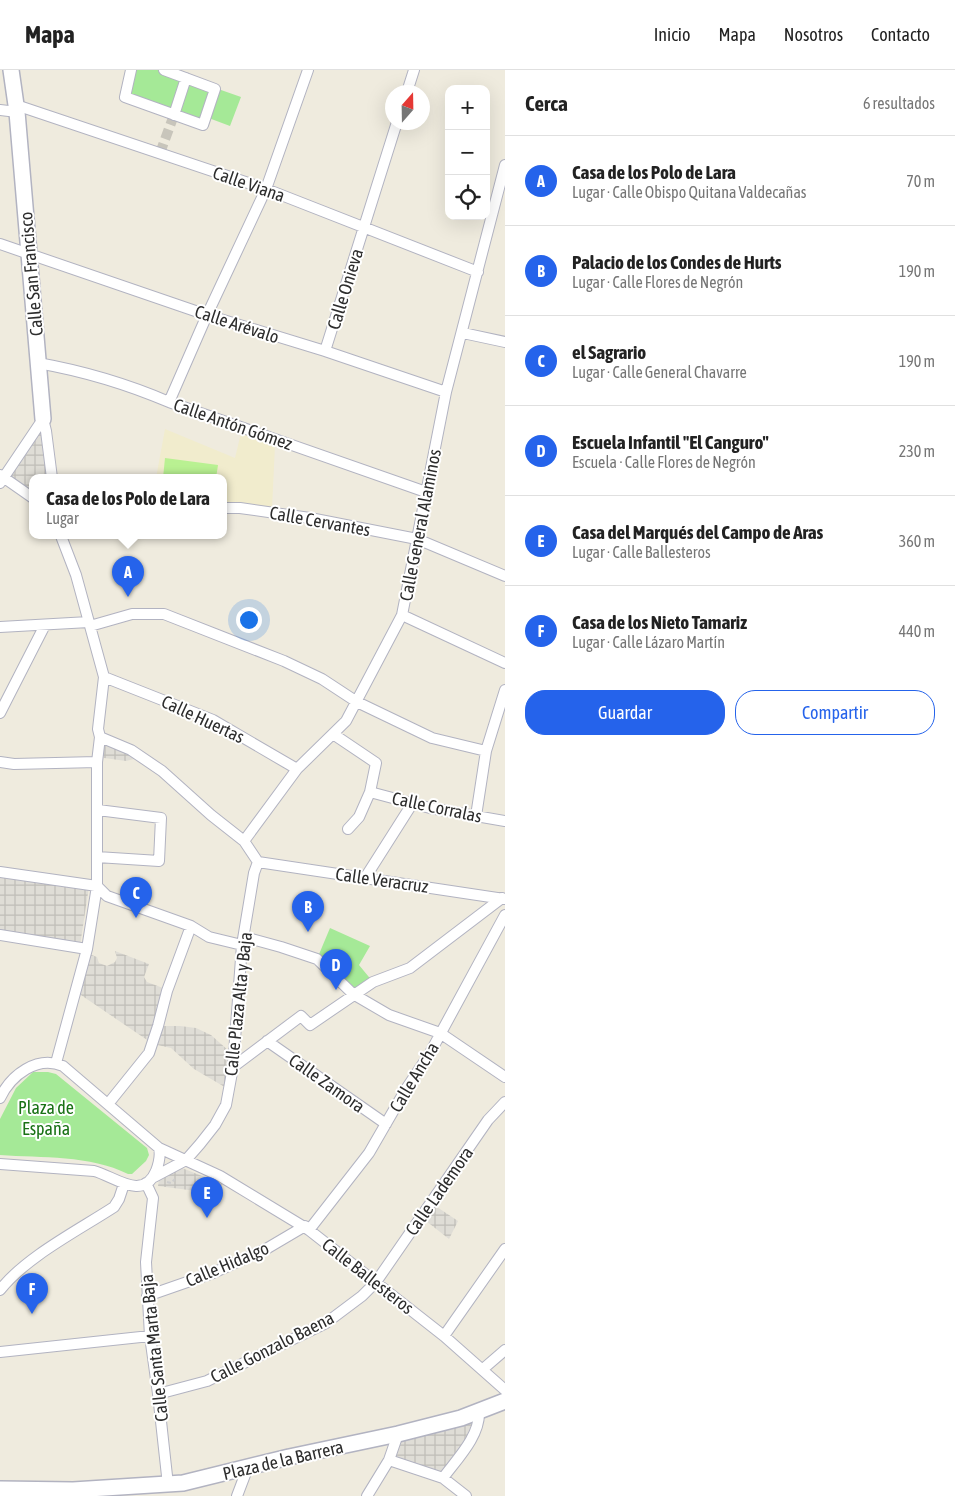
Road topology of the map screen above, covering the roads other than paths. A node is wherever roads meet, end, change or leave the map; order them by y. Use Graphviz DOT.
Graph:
graph roads {
  1 [pos="11,70"];
  2 [pos="131,70"];
  3 [pos="164,70"];
  4 [pos="308,70"];
  5 [pos="414,70"];
  6 [pos="186,78"];
  7 [pos="409,85"];
  8 [pos="16,108"];
  9 [pos="0,110"];
  10 [pos="174,115"];
  11 [pos="394,130"];
  12 [pos="505,165"];
  13 [pos="266,189"];
  14 [pos="364,226"];
  15 [pos="0,244"];
  16 [pos="29,254"];
  17 [pos="478,272"];
  18 [pos="207,314"];
  19 [pos="463,333"];
  20 [pos="505,342"];
  21 [pos="325,351"];
  22 [pos="38,363"];
  23 [pos="446,392"];
  24 [pos="169,402"];
  25 [pos="43,419"];
  26 [pos="51,474"];
  27 [pos="1,478"];
  28 [pos="426,492"];
  29 [pos="29,496"];
  30 [pos="227,508"];
  31 [pos="62,539"];
  32 [pos="416,539"];
  33 [pos="505,576"];
  34 [pos="402,614"];
  35 [pos="89,624"];
  36 [pos="45,625"];
  37 [pos="0,627"];
  38 [pos="505,663"];
  39 [pos="104,677"];
  40 [pos="505,690"];
  41 [pos="357,702"];
  42 [pos="0,713"];
  43 [pos="333,734"];
  44 [pos="100,737"];
  45 [pos="486,751"];
  46 [pos="0,762"];
  47 [pos="97,762"];
  48 [pos="297,768"];
  49 [pos="370,792"];
  50 [pos="412,804"];
  51 [pos="98,810"];
  52 [pos="476,816"];
  53 [pos="505,821"];
  54 [pos="348,829"];
  55 [pos="244,841"];
  56 [pos="98,857"];
  57 [pos="258,862"];
  58 [pos="0,872"];
  59 [pos="365,878"];
  60 [pos="97,886"];
  61 [pos="503,898"];
  62 [pos="505,914"];
  63 [pos="190,926"];
  64 [pos="0,935"];
  65 [pos="242,945"];
  66 [pos="87,949"];
  67 [pos="353,994"];
  68 [pos="440,1033"];
  69 [pos="268,1041"];
  70 [pos="56,1063"];
  71 [pos="233,1067"];
  72 [pos="505,1077"];
  73 [pos="2,1092"];
  74 [pos="505,1102"];
  75 [pos="108,1104"];
  76 [pos="386,1124"];
  77 [pos="159,1148"];
  78 [pos="186,1160"];
  79 [pos="0,1164"];
  80 [pos="150,1180"];
  81 [pos="124,1184"];
  82 [pos="307,1228"];
  83 [pos="505,1249"];
  84 [pos="376,1282"];
  85 [pos="0,1290"];
  86 [pos="147,1296"];
  87 [pos="150,1336"];
  88 [pos="444,1336"];
  89 [pos="505,1350"];
  90 [pos="0,1352"];
  91 [pos="483,1369"];
  92 [pos="505,1390"];
  93 [pos="158,1394"];
  94 [pos="505,1401"];
  95 [pos="479,1412"];
  96 [pos="398,1434"];
  97 [pos="389,1460"];
  98 [pos="248,1467"];
  99 [pos="443,1478"];
  100 [pos="168,1484"];
  101 [pos="0,1489"];
  102 [pos="237,1496"];
  103 [pos="367,1496"];
  104 [pos="466,1496"];
  1 -- 8 [label="street, Calle San Francisco"];
  2 -- 10 [label="street"];
  3 -- 6 [label="street"];
  4 -- 13 [label="street"];
  5 -- 7 [label="street"];
  6 -- 10 [label="street"];
  6 -- 10 [label="street"];
  8 -- 9 [label="street, Calle Viana"];
  8 -- 13 [label="street, Calle Viana"];
  8 -- 16 [label="street, Calle San Francisco"];
  11 -- 14 [label="street, Calle Onieva"];
  12 -- 17 [label="street, Calle General Alaminos"];
  13 -- 14 [label="street, Calle Viana"];
  13 -- 18 [label="street"];
  14 -- 17 [label="street, Calle Viana"];
  14 -- 21 [label="street, Calle Onieva"];
  15 -- 16 [label="street, Calle Arévalo"];
  16 -- 18 [label="street, Calle Arévalo"];
  16 -- 22 [label="street, Calle San Francisco"];
  17 -- 19 [label="street, Calle General Alaminos"];
  18 -- 21 [label="street, Calle Arévalo"];
  18 -- 24 [label="street"];
  19 -- 20 [label="street"];
  19 -- 23 [label="street, Calle General Alaminos"];
  21 -- 23 [label="street, Calle Arévalo"];
  22 -- 24 [label="street, Calle Antón Gómez"];
  22 -- 25 [label="street, Calle San Francisco"];
  23 -- 28 [label="street, Calle General Alaminos"];
  24 -- 28 [label="street, Calle Antón Gómez"];
  25 -- 26 [label="street, Calle San Francisco"];
  25 -- 27 [label="street"];
  27 -- 29 [label="street"];
  28 -- 32 [label="street, Calle General Alaminos"];
  30 -- 32 [label="street, Calle Cervantes"];
  31 -- 35 [label="street"];
  32 -- 33 [label="street, Calle Cervantes"];
  32 -- 34 [label="street, Calle General Alaminos"];
  34 -- 38 [label="street"];
  34 -- 41 [label="street, Calle General Alaminos"];
  35 -- 36 [label="street"];
  35 -- 39 [label="street"];
  35 -- 41 [label="street"];
  36 -- 37 [label="street"];
  36 -- 42 [label="street"];
  39 -- 44 [label="street"];
  39 -- 48 [label="street, Calle Huertas"];
  40 -- 45 [label="street"];
  41 -- 43 [label="street, Calle General Alaminos"];
  41 -- 45 [label="street"];
  43 -- 48 [label="street, Calle General Alaminos"];
  43 -- 49 [label="street, Calle Corralas"];
  44 -- 47 [label="street"];
  44 -- 55 [label="street"];
  45 -- 52 [label="street"];
  46 -- 47 [label="street"];
  47 -- 51 [label="street"];
  48 -- 55 [label="street, Calle General Alaminos"];
  49 -- 50 [label="street, Calle Corralas"];
  49 -- 54 [label="street, Calle Corralas"];
  50 -- 52 [label="street, Calle Corralas"];
  50 -- 59 [label="street"];
  51 -- 56 [label="street"];
  51 -- 56 [label="street"];
  52 -- 53 [label="street, Calle Corralas"];
  55 -- 57 [label="street"];
  56 -- 60 [label="street"];
  57 -- 59 [label="street, Calle Veracruz"];
  57 -- 65 [label="street, Calle Plaza Alta y Baja"];
  58 -- 60 [label="street"];
  59 -- 61 [label="street, Calle Veracruz"];
  60 -- 63 [label="street"];
  60 -- 66 [label="street"];
  61 -- 67 [label="street"];
  62 -- 68 [label="street, Calle Ancha"];
  63 -- 65 [label="street"];
  63 -- 75 [label="street"];
  64 -- 66 [label="street"];
  65 -- 67 [label="street"];
  65 -- 71 [label="street, Calle Plaza Alta y Baja"];
  66 -- 70 [label="street"];
  67 -- 68 [label="street"];
  67 -- 69 [label="street"];
  68 -- 72 [label="street"];
  68 -- 76 [label="street, Calle Ancha"];
  69 -- 71 [label="street"];
  69 -- 76 [label="street, Calle Zamora"];
  70 -- 73 [label="street"];
  70 -- 75 [label="street"];
  71 -- 78 [label="street, Calle Plaza Alta y Baja"];
  74 -- 84 [label="street, Calle Lademora"];
  75 -- 77 [label="street"];
  76 -- 82 [label="street, Calle Ancha"];
  77 -- 78 [label="street"];
  77 -- 80 [label="street"];
  78 -- 80 [label="street"];
  78 -- 82 [label="street, Calle Ballesteros"];
  79 -- 81 [label="street"];
  80 -- 81 [label="street"];
  80 -- 86 [label="street, Calle Santa Marta Baja"];
  81 -- 85 [label="street"];
  82 -- 84 [label="street, Calle Ballesteros"];
  82 -- 86 [label="street, Calle Hidalgo"];
  83 -- 88 [label="street"];
  84 -- 88 [label="street, Calle Ballesteros"];
  84 -- 93 [label="street, Calle Gonzalo Baena"];
  86 -- 87 [label="street, Calle Santa Marta Baja"];
  87 -- 90 [label="street"];
  87 -- 93 [label="street, Calle Santa Marta Baja"];
  88 -- 91 [label="street, Calle Ballesteros"];
  89 -- 91 [label="street"];
  91 -- 92 [label="street, Calle Ballesteros"];
  93 -- 100 [label="street, Calle Santa Marta Baja"];
  94 -- 95 [label="street, Plaza de la Barrera"];
  95 -- 96 [label="street, Plaza de la Barrera"];
  95 -- 99 [label="street"];
  96 -- 97 [label="street"];
  96 -- 98 [label="street, Plaza de la Barrera"];
  97 -- 99 [label="street"];
  97 -- 103 [label="street"];
  98 -- 100 [label="street, Plaza de la Barrera"];
  98 -- 102 [label="street"];
  99 -- 104 [label="street"];
  100 -- 101 [label="street, Plaza de la Barrera"];
}
